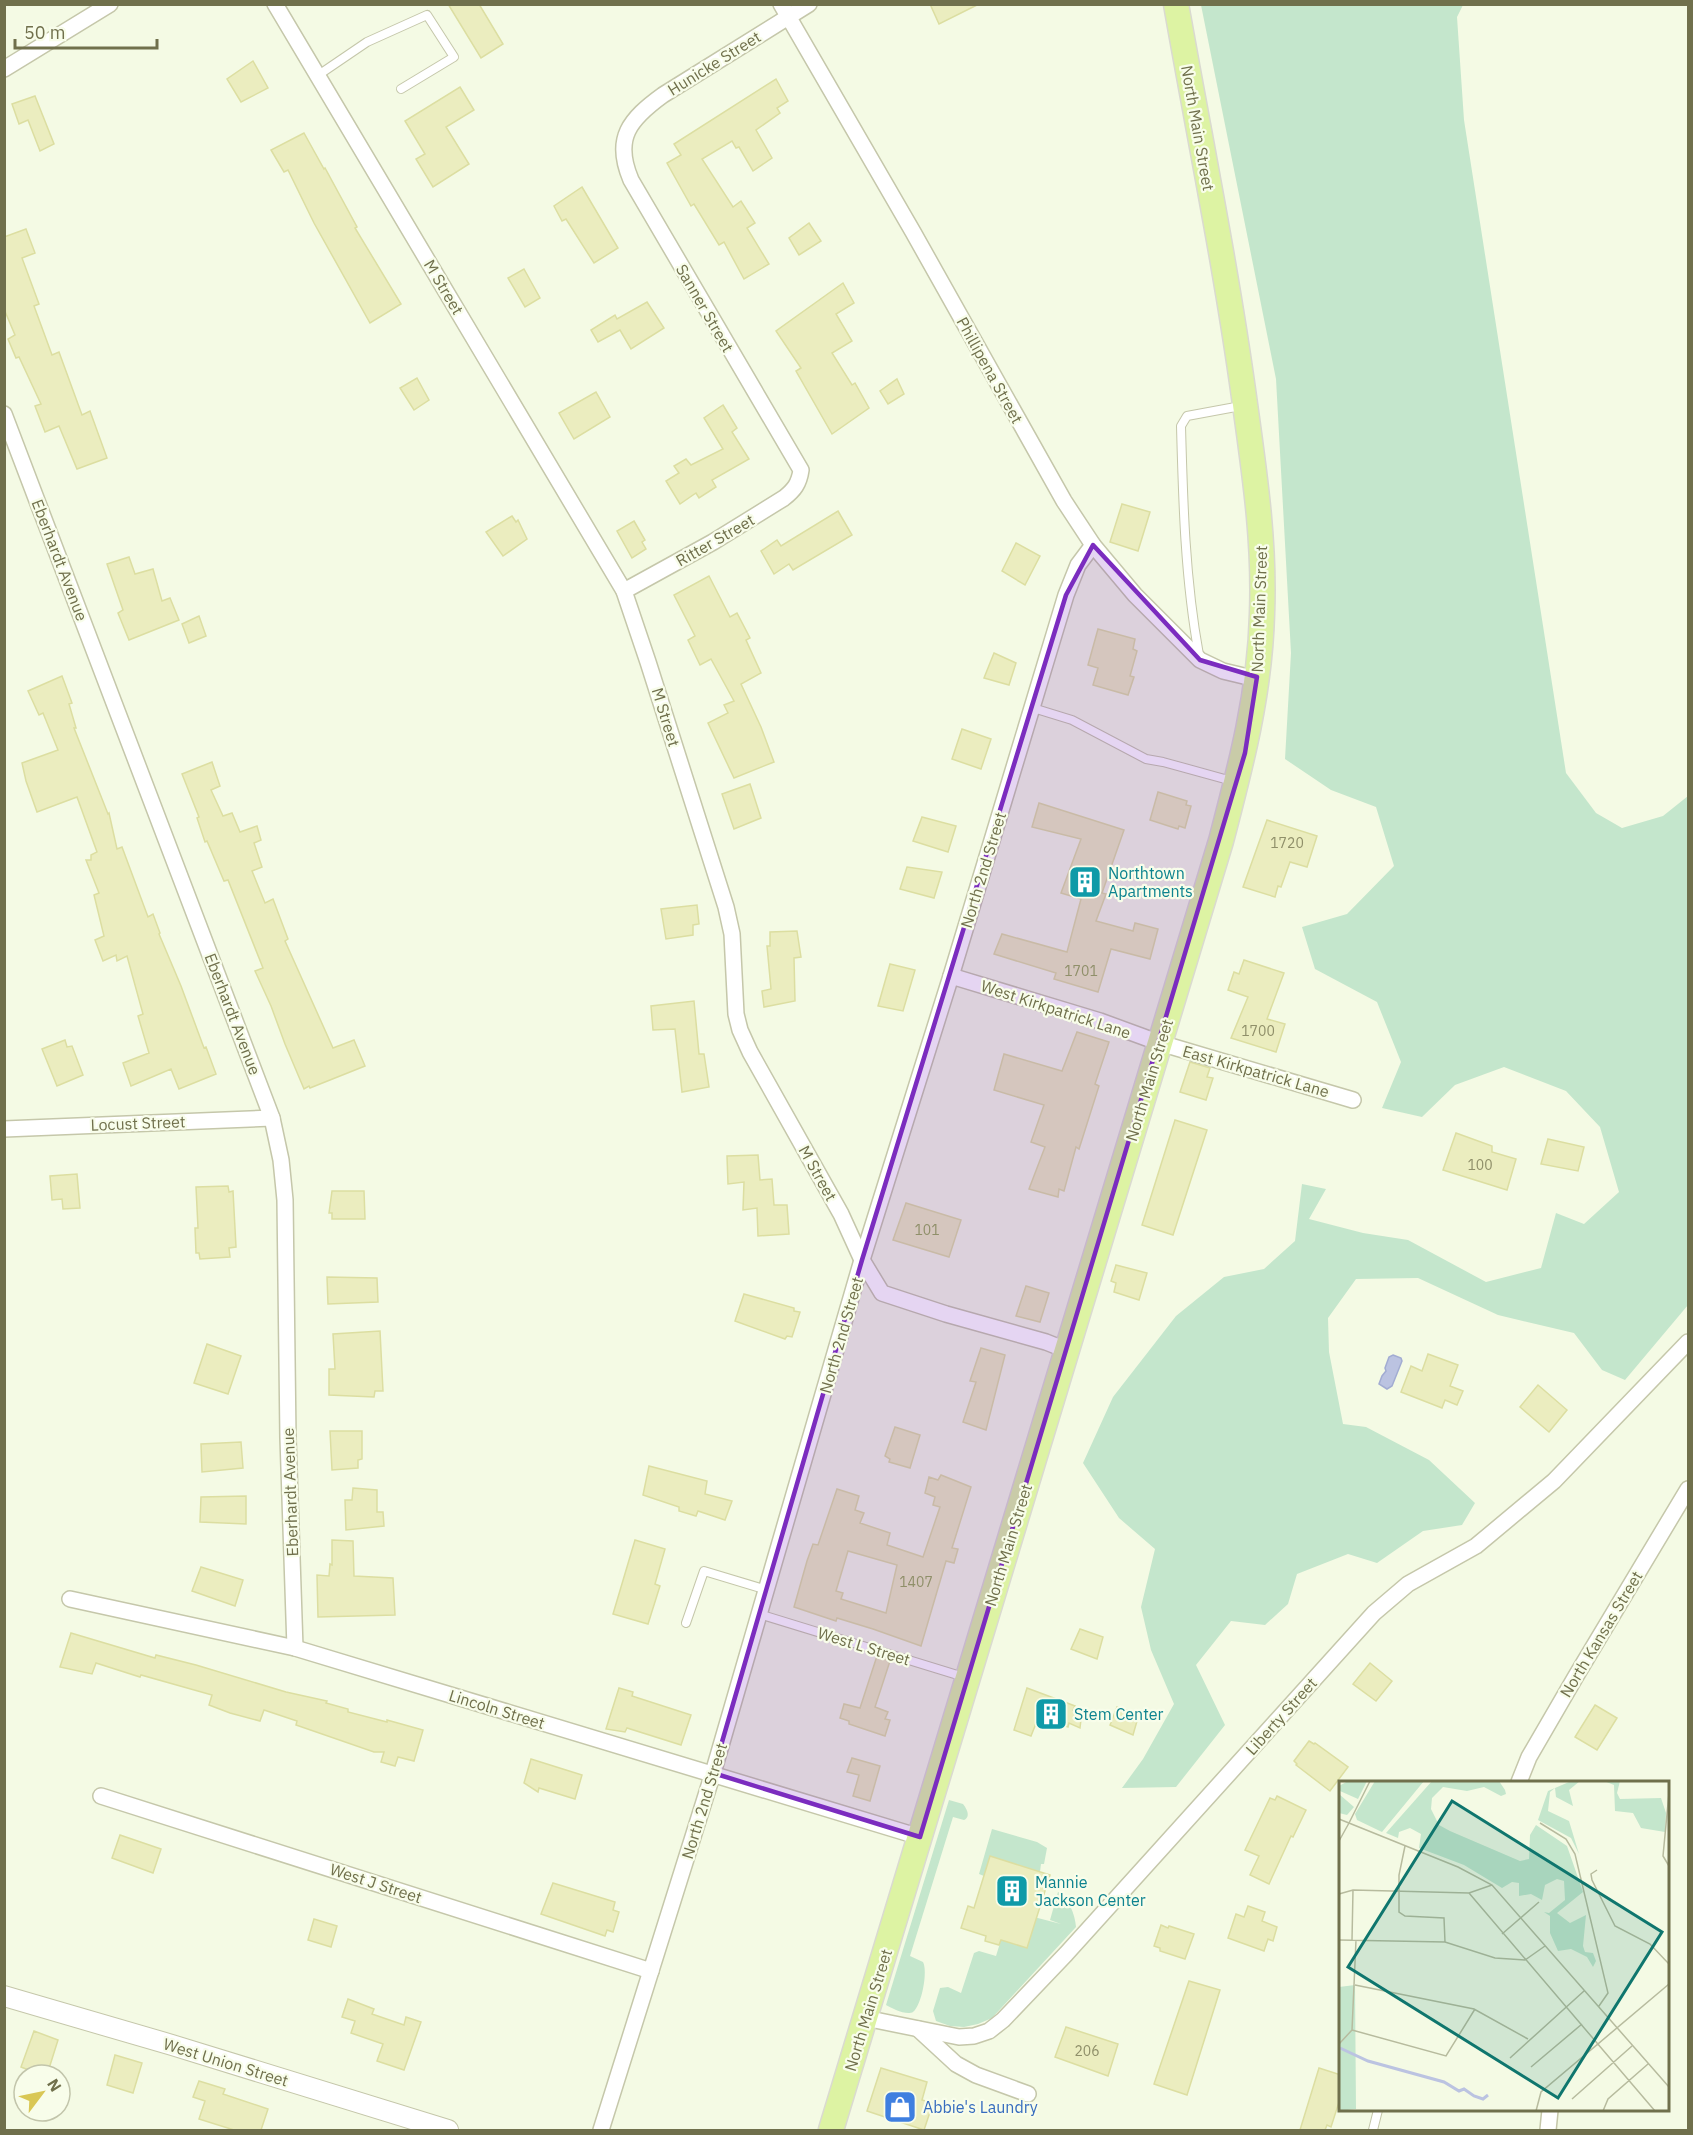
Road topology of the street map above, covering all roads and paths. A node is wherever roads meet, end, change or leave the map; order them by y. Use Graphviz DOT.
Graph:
graph roads {
  1 [pos="110,4"];
  2 [pos="274,4"];
  3 [pos="809,4"];
  4 [pos="1176,4"];
  5 [pos="784,10"];
  6 [pos="4,69"];
  7 [pos="318,76"];
  8 [pos="401,89"];
  9 [pos="627,130"];
  10 [pos="1245,405"];
  11 [pos="4,414"];
  12 [pos="800,481"];
  13 [pos="1093,545"];
  14 [pos="624,591"];
  15 [pos="1200,660"];
  16 [pos="1257,677"];
  17 [pos="1033,708"];
  18 [pos="1237,782"];
  19 [pos="951,976"];
  20 [pos="1160,1043"];
  21 [pos="1353,1100"];
  22 [pos="272,1118"];
  23 [pos="4,1129"];
  24 [pos="862,1260"];
  25 [pos="1689,1342"];
  26 [pos="1066,1350"];
  27 [pos="1689,1489"];
  28 [pos="767,1590"];
  29 [pos="70,1599"];
  30 [pos="759,1614"];
  31 [pos="686,1623"];
  32 [pos="295,1648"];
  33 [pos="969,1678"];
  34 [pos="713,1773"];
  35 [pos="1519,1781"];
  36 [pos="102,1796"];
  37 [pos="920,1837"];
  38 [pos="651,1971"];
  39 [pos="4,1996"];
  40 [pos="865,2018"];
  41 [pos="918,2029"];
  42 [pos="1028,2094"];
  43 [pos="1378,2111"];
  44 [pos="1550,2111"];
  45 [pos="448,2130"];
  46 [pos="601,2130"];
  47 [pos="831,2130"];
  48 [pos="1373,2130"];
  49 [pos="1548,2130"];
  1 -- 6 [label="street"];
  2 -- 7 [label="street, M Street"];
  3 -- 5 [label="street, Hunicke Street"];
  4 -- 10 [label="main road, North Main Street"];
  5 -- 9 [label="street, Hunicke Street"];
  5 -- 13 [label="street, Phillipena Street"];
  7 -- 8 [label="lane"];
  7 -- 14 [label="street, M Street"];
  9 -- 12 [label="street, Sanner Street"];
  10 -- 15 [label="lane"];
  10 -- 16 [label="main road, North Main Street"];
  11 -- 22 [label="street, Eberhardt Avenue"];
  12 -- 14 [label="street, Ritter Street"];
  13 -- 15 [label="street, Phillipena Street"];
  13 -- 17 [label="street, North 2nd Street"];
  14 -- 24 [label="street, M Street"];
  15 -- 16 [label="street, Phillipena Street"];
  16 -- 18 [label="main road, North Main Street"];
  17 -- 18 [label="lane"];
  17 -- 19 [label="street, North 2nd Street"];
  18 -- 20 [label="main road, North Main Street"];
  19 -- 20 [label="street, West Kirkpatrick Lane"];
  19 -- 24 [label="street, North 2nd Street"];
  20 -- 21 [label="street, East Kirkpatrick Lane"];
  20 -- 26 [label="main road, North Main Street"];
  22 -- 23 [label="street, Locust Street"];
  22 -- 32 [label="street, Eberhardt Avenue"];
  24 -- 26 [label="street, M Street"];
  24 -- 28 [label="street, North 2nd Street"];
  25 -- 41 [label="street, Liberty Street"];
  26 -- 33 [label="main road, North Main Street"];
  27 -- 35 [label="street, North Kansas Street"];
  28 -- 30 [label="street, North 2nd Street"];
  28 -- 31 [label="lane"];
  29 -- 32 [label="street, Lincoln Street"];
  30 -- 33 [label="lane, West L Street"];
  30 -- 34 [label="street, North 2nd Street"];
  32 -- 34 [label="street, Lincoln Street"];
  33 -- 37 [label="main road, North Main Street"];
  34 -- 37 [label="street, Lincoln Street"];
  34 -- 38 [label="street, North 2nd Street"];
  36 -- 38 [label="street, West J Street"];
  37 -- 40 [label="main road, North Main Street"];
  38 -- 46 [label="street, North 2nd Street"];
  39 -- 45 [label="street, West Union Street"];
  40 -- 41 [label="street, Liberty Street"];
  40 -- 47 [label="main road, North Main Street"];
  41 -- 42 [label="street"];
  43 -- 48 [label="lane"];
  44 -- 49 [label="street"];
}
